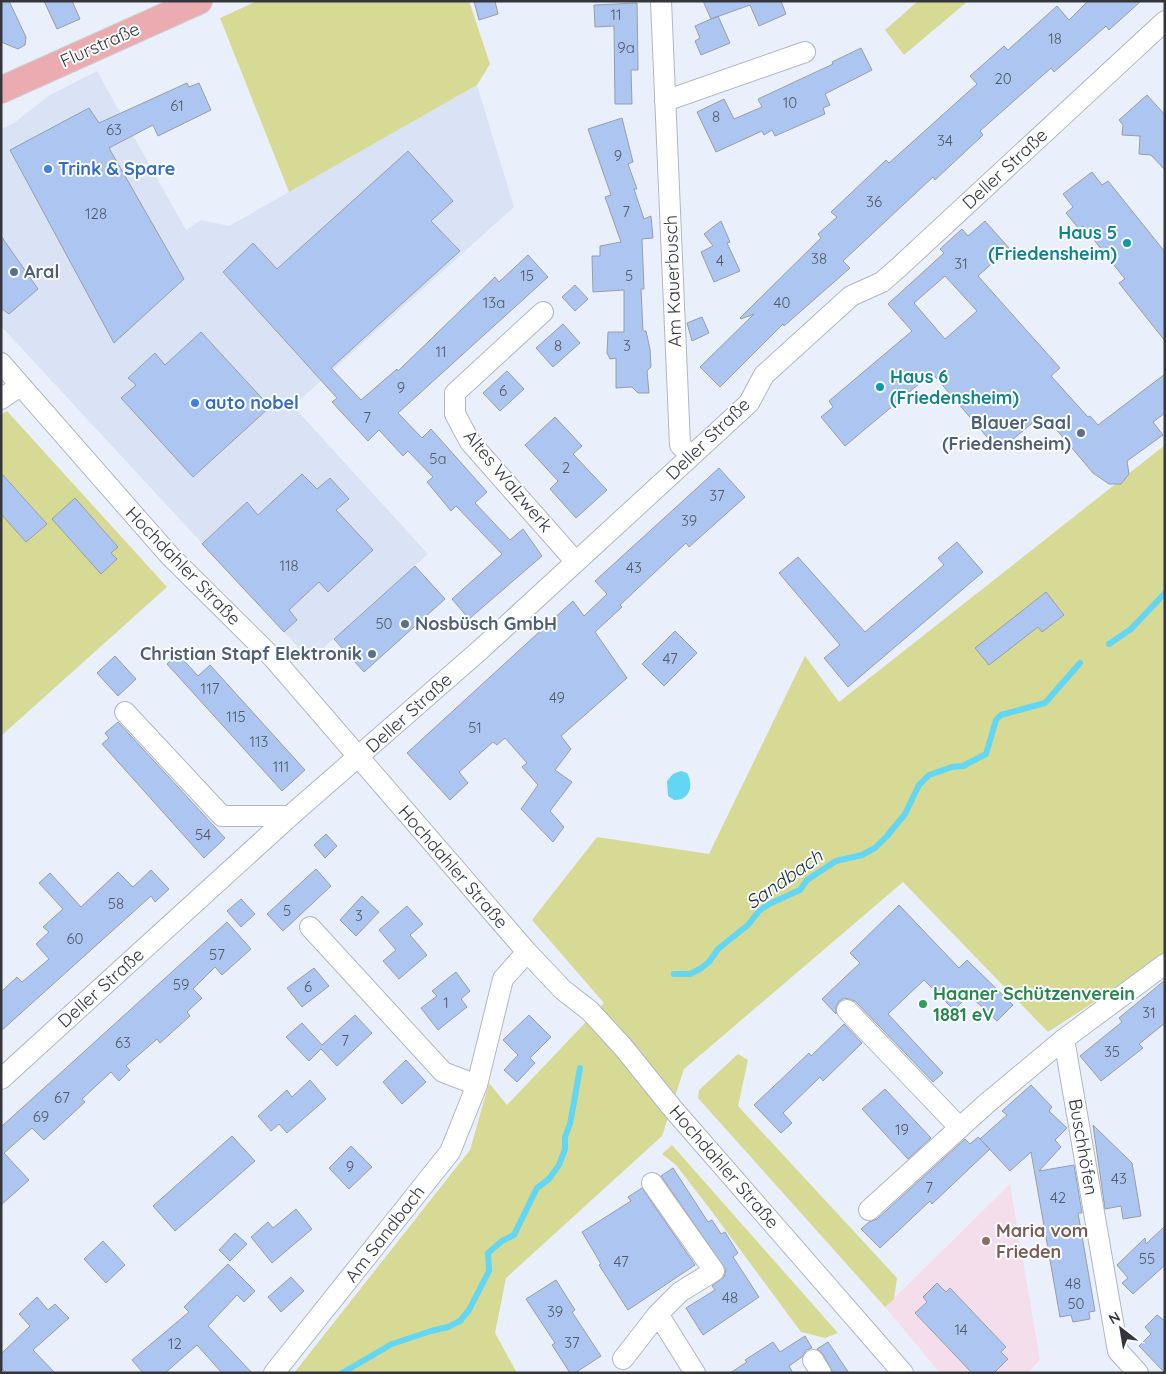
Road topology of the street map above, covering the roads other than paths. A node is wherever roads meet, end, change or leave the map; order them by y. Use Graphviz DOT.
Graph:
graph roads {
  1 [pos="199,1"];
  2 [pos="661,1"];
  3 [pos="1165,21"];
  4 [pos="805,52"];
  5 [pos="1,90"];
  6 [pos="666,101"];
  7 [pos="543,312"];
  8 [pos="1,363"];
  9 [pos="20,386"];
  10 [pos="1,399"];
  11 [pos="691,456"];
  12 [pos="576,562"];
  13 [pos="126,712"];
  14 [pos="360,757"];
  15 [pos="290,816"];
  16 [pos="310,928"];
  17 [pos="527,952"];
  18 [pos="1165,964"];
  19 [pos="847,1010"];
  20 [pos="1064,1039"];
  21 [pos="1,1079"];
  22 [pos="477,1085"];
  23 [pos="960,1128"];
  24 [pos="652,1183"];
  25 [pos="869,1210"];
  26 [pos="274,1373"];
  27 [pos="695,1373"];
  28 [pos="903,1373"];
  29 [pos="1138,1373"];
  1 -- 5 [label="main road, Flurstraße"];
  2 -- 6 [label="street, Am Kauerbusch"];
  3 -- 11 [label="street, Deller Straße"];
  4 -- 6 [label="street"];
  6 -- 11 [label="street, Am Kauerbusch"];
  7 -- 12 [label="street, Altes Walzwerk"];
  8 -- 9 [label="street, Hochdahler Straße"];
  9 -- 10 [label="street"];
  9 -- 14 [label="street, Hochdahler Straße"];
  11 -- 12 [label="street, Deller Straße"];
  12 -- 14 [label="street, Deller Straße"];
  13 -- 15 [label="street"];
  14 -- 15 [label="street, Deller Straße"];
  14 -- 17 [label="street, Hochdahler Straße"];
  15 -- 21 [label="street, Deller Straße"];
  16 -- 22 [label="street"];
  17 -- 22 [label="street, Am Sandbach"];
  17 -- 28 [label="street, Hochdahler Straße"];
  18 -- 20 [label="street"];
  19 -- 23 [label="street"];
  20 -- 23 [label="street"];
  20 -- 29 [label="street, Buschhöfen"];
  22 -- 26 [label="street, Am Sandbach"];
  23 -- 25 [label="street"];
  24 -- 27 [label="street"];
}
